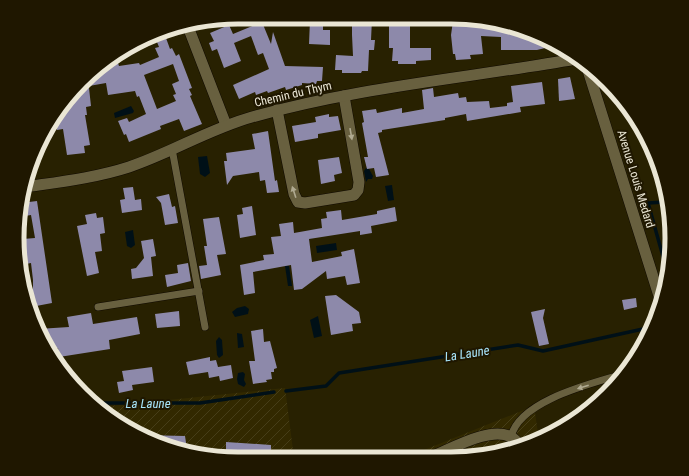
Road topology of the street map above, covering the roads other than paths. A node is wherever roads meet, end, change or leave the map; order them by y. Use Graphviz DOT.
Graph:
graph roads {
  1 [pos="188,30"];
  2 [pos="570,60"];
  3 [pos="589,75"];
  4 [pos="344,96"];
  5 [pos="277,110"];
  6 [pos="226,126"];
  7 [pos="172,149"];
  8 [pos="30,186"];
  9 [pos="199,291"];
  10 [pos="658,293"];
  11 [pos="98,308"];
  12 [pos="205,327"];
  13 [pos="614,377"];
  14 [pos="512,437"];
  15 [pos="517,442"];
  16 [pos="443,452"];
  1 -- 6 [label="street"];
  2 -- 4 [label="street, Chemin du Thym"];
  3 -- 10 [label="street, Avenue Louis Medard"];
  4 -- 5 [label="street, Chemin du Thym"];
  4 -- 5 [label="street, one-way"];
  5 -- 6 [label="street, Chemin du Thym"];
  6 -- 7 [label="street, Chemin du Thym"];
  7 -- 8 [label="street, Chemin du Thym"];
  7 -- 9 [label="lane"];
  9 -- 11 [label="lane"];
  9 -- 12 [label="lane"];
  13 -- 14 [label="lane, one-way"];
  14 -- 15 [label="street"];
  14 -- 16 [label="street"];
}
